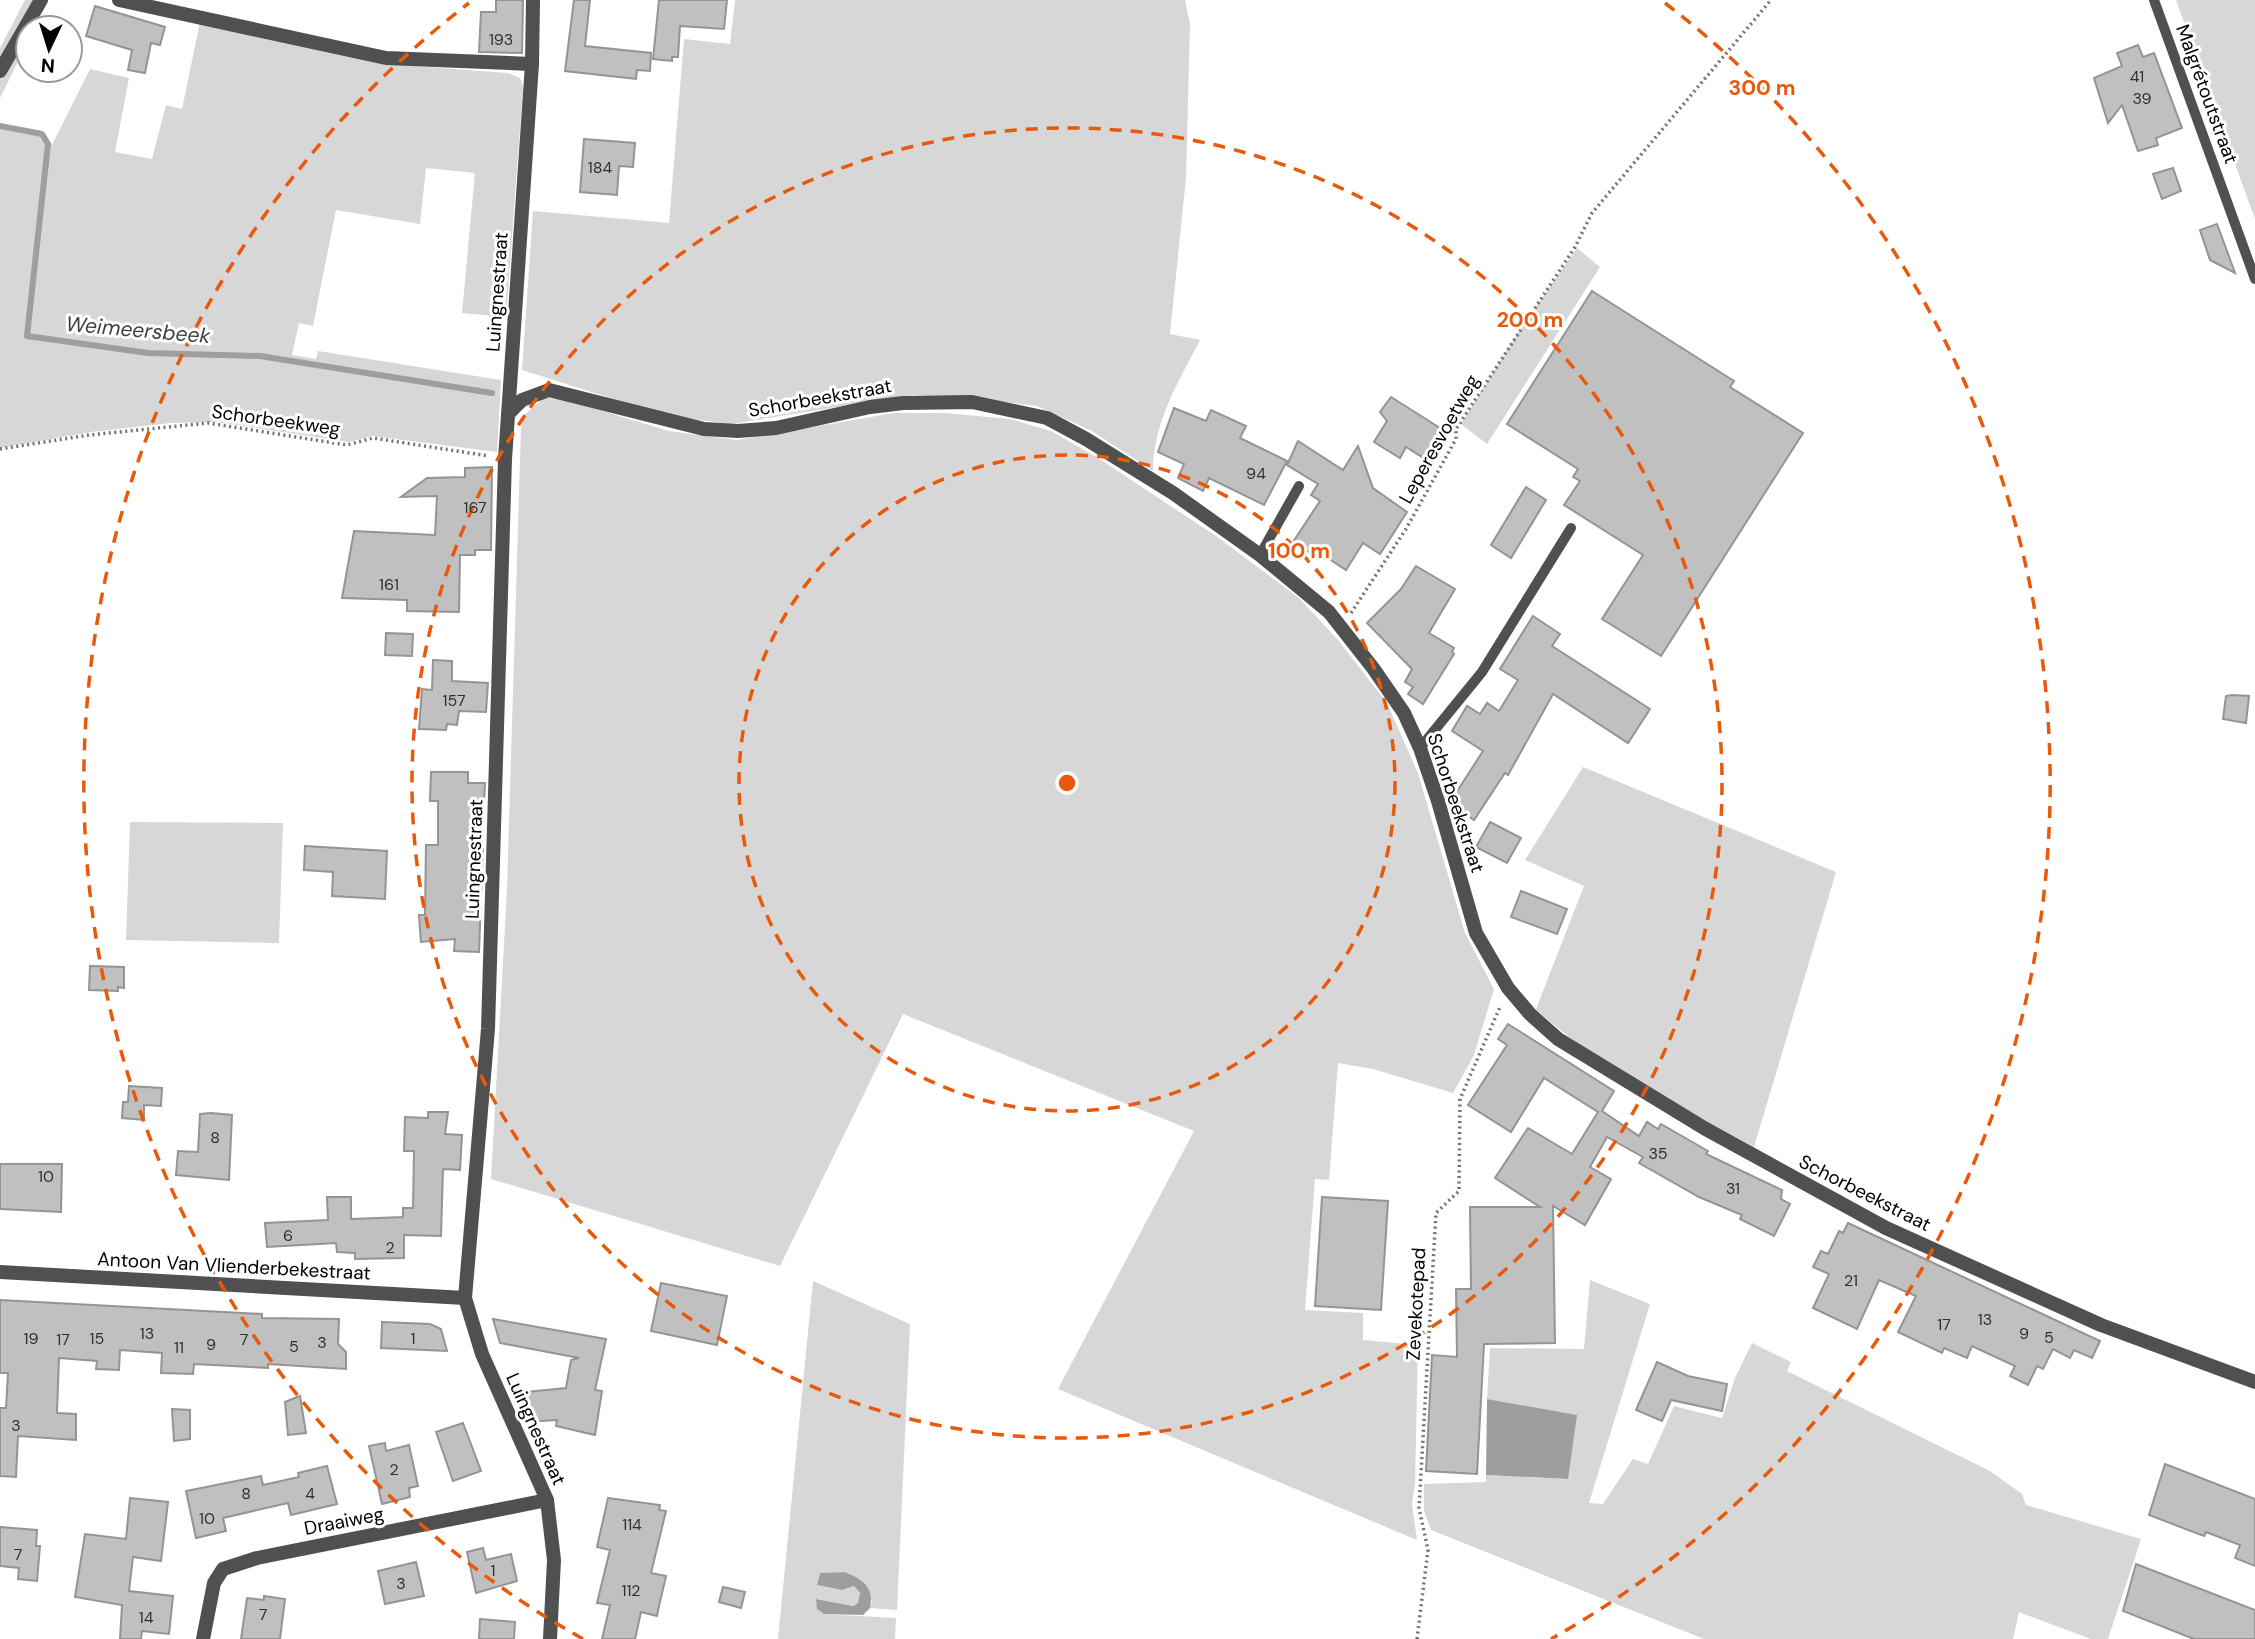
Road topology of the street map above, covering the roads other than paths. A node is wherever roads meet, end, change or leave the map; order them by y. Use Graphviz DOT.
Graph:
graph roads {
  1 [pos="41,0"];
  2 [pos="119,0"];
  3 [pos="533,0"];
  4 [pos="2154,0"];
  5 [pos="532,64"];
  6 [pos="0,71"];
  7 [pos="2255,279"];
  8 [pos="508,414"];
  9 [pos="1299,486"];
  10 [pos="1572,528"];
  11 [pos="1260,555"];
  12 [pos="1420,748"];
  13 [pos="0,1272"];
  14 [pos="465,1298"];
  15 [pos="2255,1382"];
  16 [pos="547,1500"];
  17 [pos="203,1639"];
  18 [pos="550,1639"];
  1 -- 6 [label="street"];
  2 -- 5 [label="street"];
  3 -- 5 [label="street, Luingnestraat"];
  4 -- 7 [label="lane, Malgrétoutstraat"];
  5 -- 8 [label="street, Luingnestraat"];
  8 -- 11 [label="street, Schorbeekstraat"];
  8 -- 14 [label="street, Luingnestraat"];
  9 -- 11 [label="lane"];
  10 -- 12 [label="lane"];
  11 -- 12 [label="street, Schorbeekstraat"];
  12 -- 15 [label="street, Schorbeekstraat"];
  13 -- 14 [label="street, Antoon Van Vlienderbekestraat"];
  14 -- 16 [label="street, Luingnestraat"];
  16 -- 17 [label="street, Draaiweg"];
  16 -- 18 [label="street, Luingnestraat"];
}
